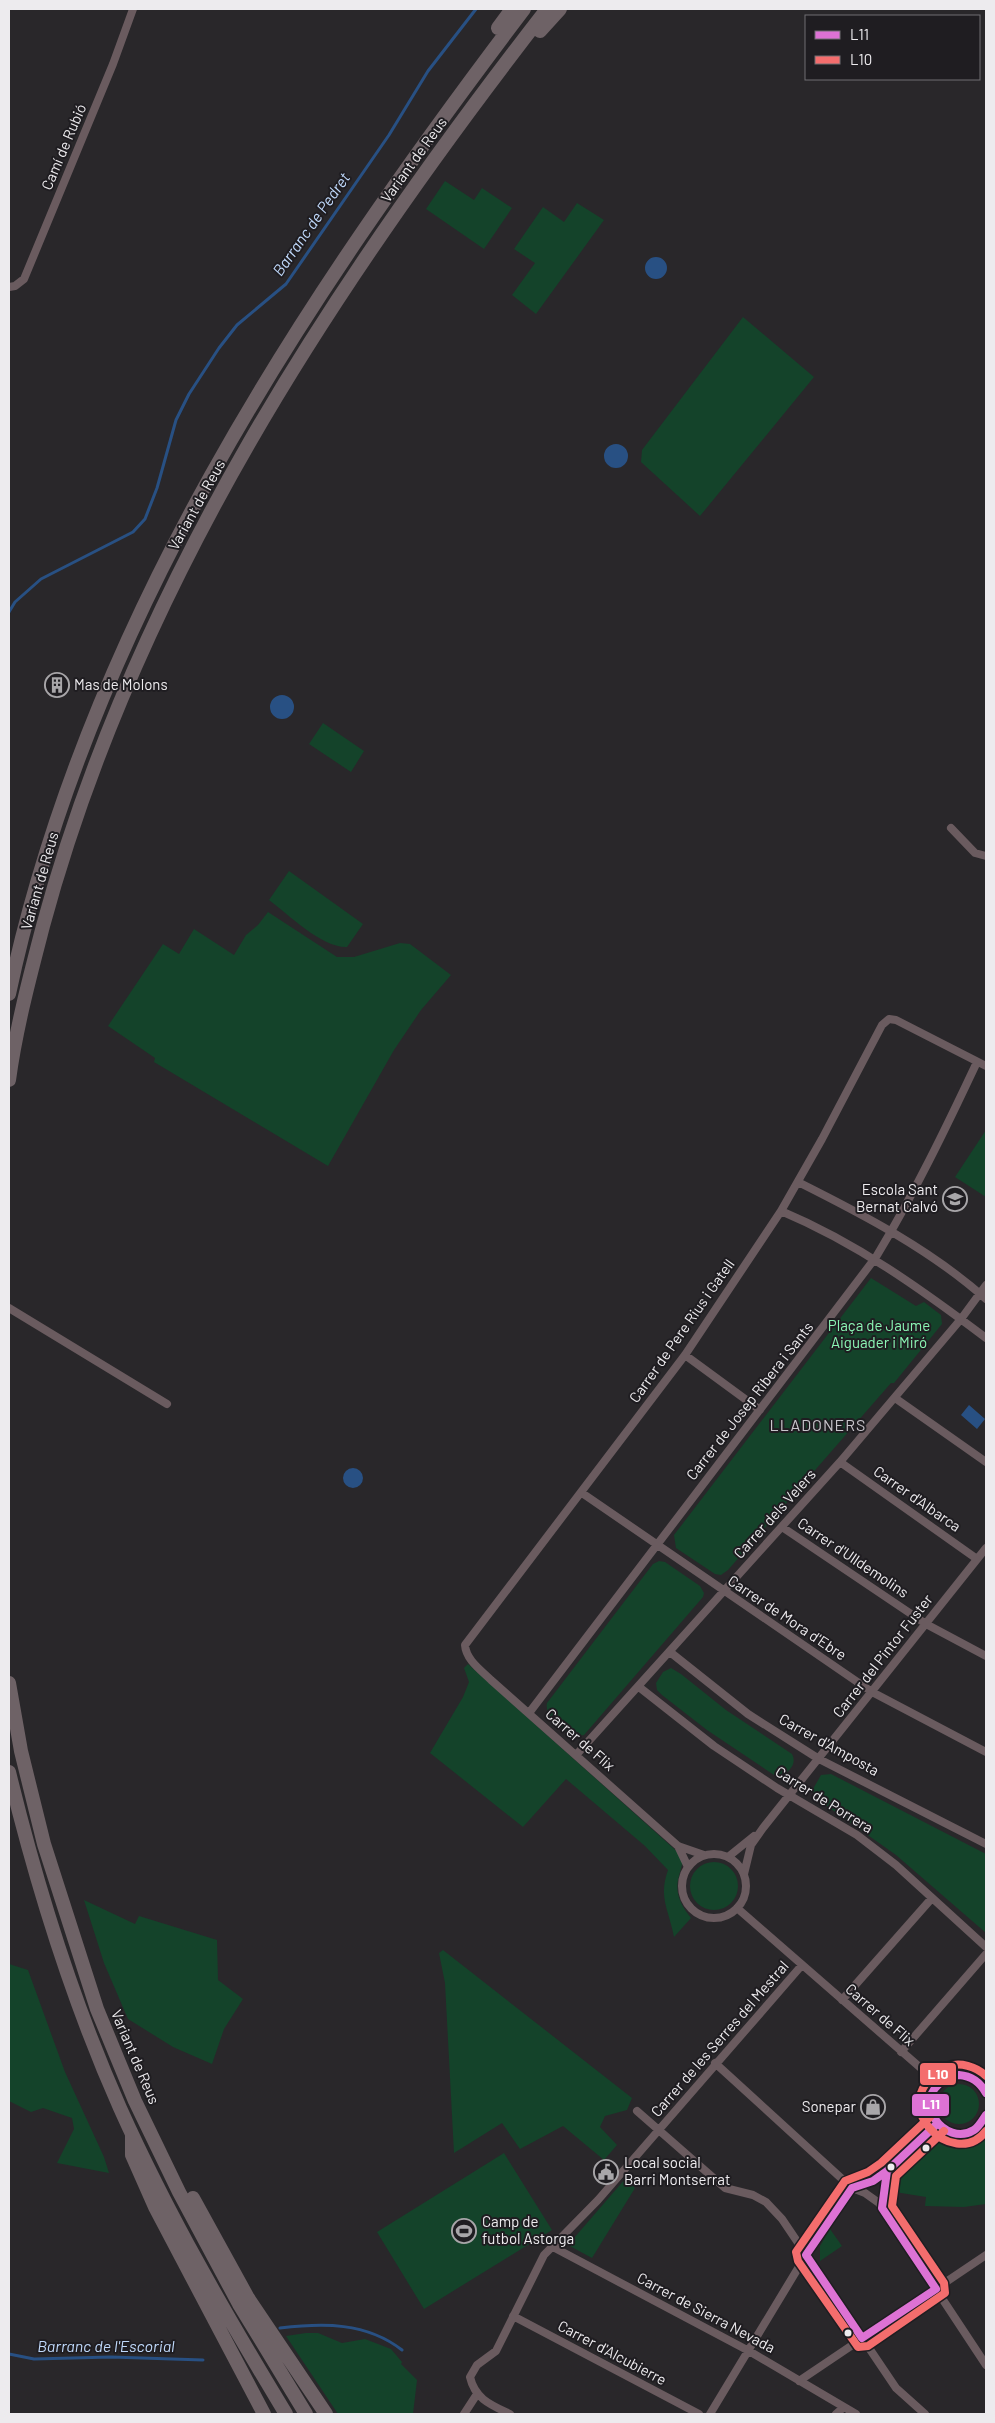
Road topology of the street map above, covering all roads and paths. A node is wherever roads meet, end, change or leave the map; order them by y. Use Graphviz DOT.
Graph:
graph roads {
  1 [pos="133,9"];
  2 [pos="512,9"];
  3 [pos="524,9"];
  4 [pos="546,9"];
  5 [pos="560,9"];
  6 [pos="400,205"];
  7 [pos="9,287"];
  8 [pos="323,292"];
  9 [pos="951,828"];
  10 [pos="986,856"];
  11 [pos="9,994"];
  12 [pos="977,1062"];
  13 [pos="986,1066"];
  14 [pos="9,1080"];
  15 [pos="798,1182"];
  16 [pos="781,1211"];
  17 [pos="892,1231"];
  18 [pos="874,1259"];
  19 [pos="986,1285"];
  20 [pos="983,1296"];
  21 [pos="9,1308"];
  22 [pos="961,1319"];
  23 [pos="986,1338"];
  24 [pos="685,1355"];
  25 [pos="895,1398"];
  26 [pos="167,1404"];
  27 [pos="760,1410"];
  28 [pos="840,1462"];
  29 [pos="986,1462"];
  30 [pos="582,1493"];
  31 [pos="782,1526"];
  32 [pos="656,1545"];
  33 [pos="986,1548"];
  34 [pos="977,1559"];
  35 [pos="724,1592"];
  36 [pos="926,1624"];
  37 [pos="670,1652"];
  38 [pos="466,1653"];
  39 [pos="986,1656"];
  40 [pos="9,1683"];
  41 [pos="639,1687"];
  42 [pos="872,1692"];
  43 [pos="529,1712"];
  44 [pos="986,1752"];
  45 [pos="577,1754"];
  46 [pos="819,1759"];
  47 [pos="9,1772"];
  48 [pos="791,1794"];
  49 [pos="763,1828"];
  50 [pos="986,1844"];
  51 [pos="678,1846"];
  52 [pos="704,1855"];
  53 [pos="728,1857"];
  54 [pos="688,1866"];
  55 [pos="744,1874"];
  56 [pos="932,1898"];
  57 [pos="737,1908"];
  58 [pos="986,1947"];
  59 [pos="986,1954"];
  60 [pos="802,1966"];
  61 [pos="842,2000"];
  62 [pos="97,2009"];
  63 [pos="901,2052"];
  64 [pos="716,2063"];
  65 [pos="984,2082"];
  66 [pos="938,2083"];
  67 [pos="986,2093"];
  68 [pos="636,2111"];
  69 [pos="986,2115"];
  70 [pos="984,2123"];
  71 [pos="937,2124"];
  72 [pos="659,2131"];
  73 [pos="132,2132"];
  74 [pos="887,2171"];
  75 [pos="852,2188"];
  76 [pos="882,2208"];
  77 [pos="553,2247"];
  78 [pos="806,2255"];
  79 [pos="986,2255"];
  80 [pos="936,2288"];
  81 [pos="513,2316"];
  82 [pos="862,2338"];
  83 [pos="749,2351"];
  84 [pos="986,2365"];
  85 [pos="800,2381"];
  86 [pos="477,2394"];
  87 [pos="844,2408"];
  88 [pos="264,2414"];
  89 [pos="286,2414"];
  90 [pos="306,2414"];
  91 [pos="326,2414"];
  92 [pos="464,2414"];
  93 [pos="510,2414"];
  94 [pos="699,2414"];
  95 [pos="710,2414"];
  96 [pos="836,2414"];
  97 [pos="856,2414"];
  98 [pos="925,2414"];
  1 -- 7 [label="street, Camí de Rubió"];
  2 -- 8 [label="highway"];
  3 -- 8 [label="highway, Variant de Reus"];
  4 -- 6 [label="highway, Variant de Reus"];
  5 -- 6 [label="highway"];
  6 -- 14 [label="highway, Variant de Reus"];
  8 -- 11 [label="highway, Variant de Reus"];
  9 -- 10 [label="street"];
  12 -- 13 [label="street"];
  12 -- 15 [label="street, Carrer de Pere Rius i Gatell"];
  12 -- 17 [label="street, Carrer de Josep Ribera i Sants"];
  15 -- 16 [label="street, Carrer de Pere Rius i Gatell"];
  15 -- 17 [label="street"];
  16 -- 18 [label="street"];
  16 -- 24 [label="street, Carrer de Pere Rius i Gatell"];
  17 -- 18 [label="street, Carrer de Josep Ribera i Sants"];
  17 -- 20 [label="street"];
  18 -- 22 [label="street"];
  18 -- 27 [label="street, Carrer de Josep Ribera i Sants"];
  19 -- 20 [label="street, Carrer dels Velers"];
  20 -- 22 [label="street, Carrer dels Velers"];
  21 -- 26 [label="street"];
  22 -- 23 [label="street"];
  22 -- 25 [label="street, Carrer dels Velers"];
  24 -- 27 [label="street"];
  24 -- 30 [label="street, Carrer de Pere Rius i Gatell"];
  25 -- 28 [label="street, Carrer dels Velers"];
  25 -- 29 [label="street"];
  27 -- 32 [label="street, Carrer de Josep Ribera i Sants"];
  28 -- 31 [label="street, Carrer dels Velers"];
  28 -- 34 [label="street, Carrer d'Albarca"];
  30 -- 32 [label="street, Carrer de Mora d'Ebre"];
  30 -- 38 [label="street, Carrer de Pere Rius i Gatell"];
  31 -- 35 [label="street, Carrer dels Velers"];
  31 -- 36 [label="street, Carrer d'Ulldemolins"];
  32 -- 35 [label="street, Carrer de Mora d'Ebre"];
  32 -- 43 [label="street, Carrer de Josep Ribera i Sants"];
  33 -- 34 [label="street, Carrer del Pintor Fuster"];
  34 -- 36 [label="street, Carrer del Pintor Fuster"];
  35 -- 37 [label="street, Carrer dels Velers"];
  35 -- 42 [label="street, Carrer de Mora d'Ebre"];
  36 -- 39 [label="street, Carrer d'Ulldemolins"];
  36 -- 42 [label="street, Carrer del Pintor Fuster"];
  37 -- 41 [label="street, Carrer dels Velers"];
  37 -- 46 [label="street, Carrer d'Amposta"];
  38 -- 43 [label="street, Carrer de Flix"];
  40 -- 62 [label="highway, Variant de Reus"];
  41 -- 45 [label="street, Carrer dels Velers"];
  41 -- 48 [label="street, Carrer de Porrera"];
  42 -- 44 [label="street, Carrer de Mora d'Ebre"];
  42 -- 46 [label="street, Carrer del Pintor Fuster"];
  43 -- 45 [label="street, Carrer de Flix"];
  45 -- 51 [label="street, Carrer de Flix"];
  46 -- 48 [label="street, Carrer del Pintor Fuster"];
  46 -- 50 [label="street, Carrer d'Amposta"];
  47 -- 73 [label="highway"];
  48 -- 49 [label="street, Carrer del Pintor Fuster"];
  48 -- 56 [label="street, Carrer de Porrera"];
  49 -- 53 [label="street, Carrer del Pintor Fuster"];
  49 -- 55 [label="street, Carrer del Pintor Fuster"];
  51 -- 52 [label="street, Carrer de Flix"];
  51 -- 54 [label="street, Carrer de Flix"];
  52 -- 53 [label="street"];
  52 -- 54 [label="street"];
  53 -- 55 [label="street"];
  54 -- 57 [label="street"];
  55 -- 57 [label="street"];
  56 -- 58 [label="street, Carrer de Porrera"];
  56 -- 61 [label="street"];
  57 -- 60 [label="street, Carrer de Flix"];
  59 -- 63 [label="street"];
  60 -- 61 [label="street, Carrer de Flix"];
  60 -- 64 [label="street, Carrer de les Serres del Mestral"];
  61 -- 63 [label="street, Carrer de Flix"];
  62 -- 90 [label="highway, Variant de Reus"];
  62 -- 91 [label="highway"];
  63 -- 66 [label="street, Carrer de Flix"];
  64 -- 72 [label="street, Carrer de les Serres del Mestral"];
  64 -- 75 [label="street"];
  65 -- 66 [label="street"];
  65 -- 67 [label="street"];
  66 -- 71 [label="street"];
  68 -- 72 [label="street"];
  69 -- 70 [label="street"];
  70 -- 71 [label="street"];
  71 -- 74 [label="street"];
  72 -- 77 [label="street, Carrer de les Serres del Mestral"];
  72 -- 78 [label="street"];
  73 -- 88 [label="highway"];
  73 -- 89 [label="highway"];
  74 -- 75 [label="street"];
  74 -- 76 [label="street"];
  75 -- 76 [label="street"];
  75 -- 78 [label="street"];
  76 -- 80 [label="street"];
  77 -- 81 [label="street, Carrer de les Serres del Mestral"];
  77 -- 83 [label="street, Carrer de Sierra Nevada"];
  78 -- 82 [label="street"];
  78 -- 83 [label="street"];
  79 -- 80 [label="street"];
  80 -- 82 [label="street"];
  80 -- 84 [label="street"];
  81 -- 86 [label="street, Carrer de les Serres del Mestral"];
  81 -- 94 [label="street, Carrer d'Alcubierre"];
  82 -- 85 [label="street"];
  82 -- 98 [label="street"];
  83 -- 85 [label="street, Carrer de Sierra Nevada"];
  83 -- 95 [label="street"];
  85 -- 87 [label="street, Carrer de Sierra Nevada"];
  86 -- 92 [label="street"];
  86 -- 93 [label="street"];
  87 -- 96 [label="street"];
  87 -- 97 [label="street, Carrer de Sierra Nevada"];
}
